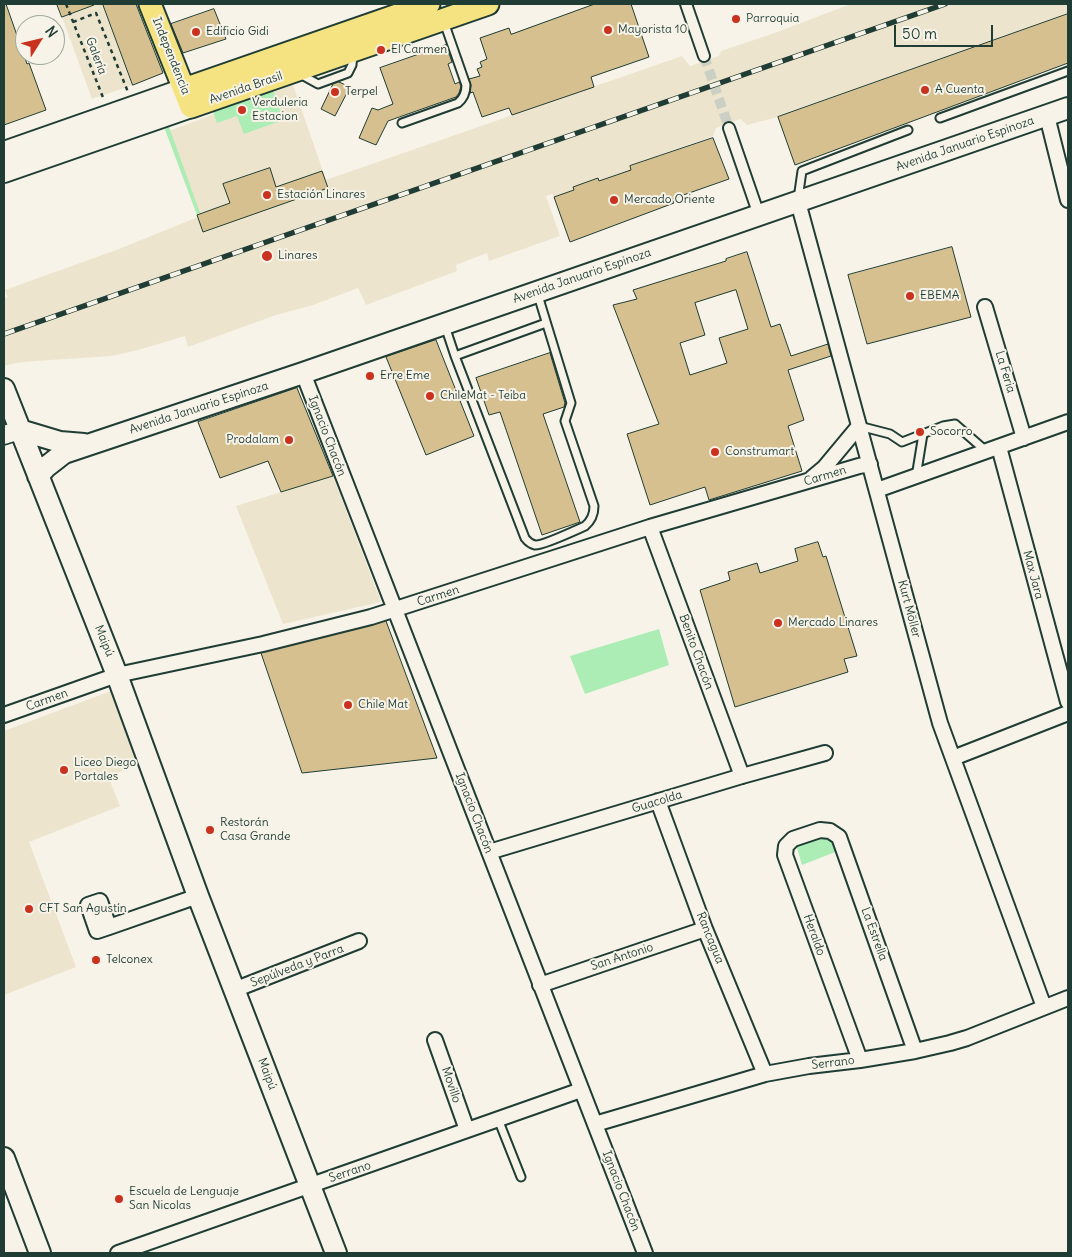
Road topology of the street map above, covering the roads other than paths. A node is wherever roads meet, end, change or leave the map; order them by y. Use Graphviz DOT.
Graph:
graph roads {
  1 [pos="150,4"];
  2 [pos="488,4"];
  3 [pos="686,4"];
  4 [pos="440,12"];
  5 [pos="704,56"];
  6 [pos="1068,70"];
  7 [pos="188,98"];
  8 [pos="1068,108"];
  9 [pos="1047,116"];
  10 [pos="940,118"];
  11 [pos="402,123"];
  12 [pos="729,128"];
  13 [pos="908,130"];
  14 [pos="4,152"];
  15 [pos="4,172"];
  16 [pos="1068,200"];
  17 [pos="798,202"];
  18 [pos="759,215"];
  19 [pos="537,292"];
  20 [pos="985,307"];
  21 [pos="546,323"];
  22 [pos="444,324"];
  23 [pos="455,356"];
  24 [pos="303,373"];
  25 [pos="4,389"];
  26 [pos="1068,422"];
  27 [pos="859,426"];
  28 [pos="12,432"];
  29 [pos="924,434"];
  30 [pos="1024,438"];
  31 [pos="95,442"];
  32 [pos="993,449"];
  33 [pos="870,464"];
  34 [pos="38,476"];
  35 [pos="916,477"];
  36 [pos="807,482"];
  37 [pos="877,490"];
  38 [pos="650,528"];
  39 [pos="395,610"];
  40 [pos="117,675"];
  41 [pos="1067,696"];
  42 [pos="1068,713"];
  43 [pos="4,716"];
  44 [pos="825,753"];
  45 [pos="953,758"];
  46 [pos="742,776"];
  47 [pos="658,801"];
  48 [pos="820,830"];
  49 [pos="489,852"];
  50 [pos="198,896"];
  51 [pos="109,927"];
  52 [pos="705,929"];
  53 [pos="359,941"];
  54 [pos="540,984"];
  55 [pos="234,990"];
  56 [pos="1068,998"];
  57 [pos="1044,1008"];
  58 [pos="435,1040"];
  59 [pos="915,1051"];
  60 [pos="860,1060"];
  61 [pos="765,1074"];
  62 [pos="581,1090"];
  63 [pos="498,1119"];
  64 [pos="595,1124"];
  65 [pos="467,1130"];
  66 [pos="4,1158"];
  67 [pos="521,1177"];
  68 [pos="310,1186"];
  69 [pos="40,1253"];
  70 [pos="118,1253"];
  71 [pos="336,1253"];
  72 [pos="644,1253"];
  1 -- 7 [label="main road, Independencia"];
  2 -- 4 [label="main road, Avenida Brasil"];
  3 -- 5 [label="street"];
  4 -- 7 [label="main road, Avenida Brasil"];
  4 -- 7 [label="main road, Avenida Brasil"];
  4 -- 11 [label="lane"];
  6 -- 10 [label="lane"];
  7 -- 14 [label="main road, Avenida Brasil"];
  7 -- 15 [label="main road, Avenida Brasil"];
  8 -- 9 [label="main road, Avenida Januario Espinoza"];
  9 -- 16 [label="street"];
  9 -- 17 [label="main road, Avenida Januario Espinoza"];
  12 -- 18 [label="street"];
  13 -- 17 [label="lane"];
  17 -- 18 [label="main road, Avenida Januario Espinoza"];
  17 -- 27 [label="street, Kurt Möller"];
  18 -- 19 [label="main road, Avenida Januario Espinoza"];
  19 -- 21 [label="lane"];
  19 -- 22 [label="main road, Avenida Januario Espinoza"];
  20 -- 30 [label="street, La Feria"];
  21 -- 23 [label="lane"];
  21 -- 23 [label="lane"];
  22 -- 23 [label="lane"];
  22 -- 24 [label="main road, Avenida Januario Espinoza"];
  24 -- 31 [label="main road, Avenida Januario Espinoza"];
  24 -- 39 [label="street, Ignacio Chacón"];
  25 -- 28 [label="main road, Maipú"];
  26 -- 30 [label="street"];
  27 -- 29 [label="lane"];
  27 -- 33 [label="street, Kurt Möller"];
  27 -- 36 [label="street"];
  28 -- 31 [label="main road, Avenida Januario Espinoza"];
  28 -- 34 [label="main road, Maipú"];
  29 -- 32 [label="lane"];
  29 -- 35 [label="lane"];
  30 -- 32 [label="street"];
  31 -- 34 [label="main road, Avenida Januario Espinoza"];
  32 -- 35 [label="street"];
  32 -- 41 [label="street, Max Jara"];
  33 -- 36 [label="street, Carmen"];
  33 -- 37 [label="street, Kurt Möller"];
  34 -- 40 [label="main road, Maipú"];
  35 -- 37 [label="street"];
  36 -- 38 [label="street, Carmen"];
  37 -- 45 [label="street, Kurt Möller"];
  38 -- 39 [label="street, Carmen"];
  38 -- 46 [label="street, Benito Chacón"];
  39 -- 40 [label="street, Carmen"];
  39 -- 49 [label="street, Ignacio Chacón"];
  40 -- 43 [label="street, Carmen"];
  40 -- 50 [label="main road, Maipú"];
  42 -- 45 [label="street"];
  44 -- 46 [label="street, Guacolda"];
  45 -- 57 [label="street, Kurt Möller"];
  46 -- 47 [label="street, Guacolda"];
  47 -- 49 [label="street, Guacolda"];
  47 -- 52 [label="street, Rancagua"];
  48 -- 59 [label="street, La Estrella"];
  48 -- 60 [label="street, Heraldo"];
  49 -- 54 [label="street, Ignacio Chacón"];
  50 -- 51 [label="street"];
  50 -- 55 [label="main road, Maipú"];
  52 -- 54 [label="street, San Antonio"];
  52 -- 61 [label="street, Rancagua"];
  53 -- 55 [label="street, Sepúlveda y Parra"];
  54 -- 62 [label="street, Ignacio Chacón"];
  55 -- 68 [label="main road, Maipú"];
  56 -- 57 [label="street, Serrano"];
  57 -- 59 [label="street, Serrano"];
  58 -- 65 [label="street, Movillo"];
  59 -- 60 [label="street, Serrano"];
  60 -- 61 [label="street, Serrano"];
  61 -- 64 [label="street, Serrano"];
  62 -- 63 [label="street, Serrano"];
  62 -- 64 [label="street, Ignacio Chacón"];
  63 -- 65 [label="street, Serrano"];
  63 -- 67 [label="lane"];
  64 -- 72 [label="street, Ignacio Chacón"];
  65 -- 68 [label="street, Serrano"];
  66 -- 69 [label="main road"];
  68 -- 70 [label="street, Serrano"];
  68 -- 71 [label="main road, Maipú"];
}
